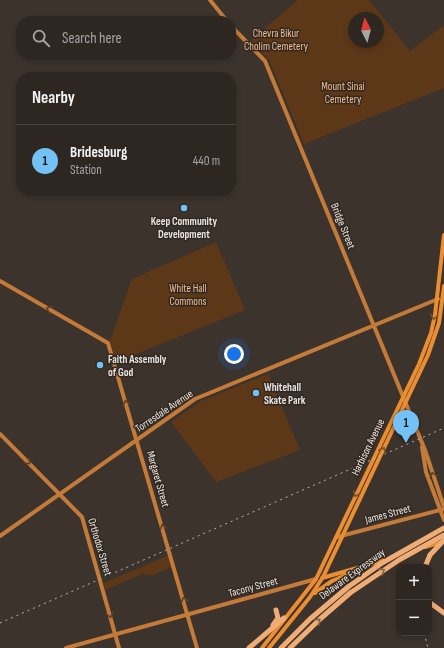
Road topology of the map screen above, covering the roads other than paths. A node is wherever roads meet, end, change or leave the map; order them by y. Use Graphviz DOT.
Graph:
graph roads {
  1 [pos="210,0"];
  2 [pos="223,16"];
  3 [pos="236,31"];
  4 [pos="444,235"];
  5 [pos="443,241"];
  6 [pos="0,281"];
  7 [pos="444,286"];
  8 [pos="443,297"];
  9 [pos="438,299"];
  10 [pos="374,326"];
  11 [pos="403,396"];
  12 [pos="406,402"];
  13 [pos="0,434"];
  14 [pos="137,440"];
  15 [pos="59,494"];
  16 [pos="443,509"];
  17 [pos="444,520"];
  18 [pos="444,528"];
  19 [pos="444,535"];
  20 [pos="0,536"];
  21 [pos="343,536"];
  22 [pos="337,537"];
  23 [pos="444,541"];
  24 [pos="438,543"];
  25 [pos="444,545"];
  26 [pos="426,564"];
  27 [pos="363,567"];
  28 [pos="323,578"];
  29 [pos="316,579"];
  30 [pos="310,597"];
  31 [pos="432,604"];
  32 [pos="276,610"];
  33 [pos="444,613"];
  34 [pos="188,614"];
  35 [pos="284,618"];
  36 [pos="115,634"];
  37 [pos="262,636"];
  38 [pos="66,648"];
  39 [pos="119,648"];
  40 [pos="197,648"];
  41 [pos="249,648"];
  42 [pos="262,648"];
  43 [pos="269,648"];
  44 [pos="281,648"];
  45 [pos="290,648"];
  1 -- 2 [label="main road"];
  3 -- 10 [label="main road, Bridge Street"];
  4 -- 5 [label="main road, Harbison Avenue"];
  5 -- 9 [label="main road, Harbison Avenue"];
  14 -- 6 [label="main road, Margaret Street, one-way"];
  7 -- 8 [label="main road, Harbison Avenue"];
  8 -- 9 [label="main road, Torresdale Avenue"];
  8 -- 12 [label="main road, Harbison Avenue"];
  9 -- 10 [label="main road, Torresdale Avenue"];
  9 -- 11 [label="main road, Harbison Avenue, one-way"];
  10 -- 11 [label="main road, Bridge Street"];
  10 -- 14 [label="main road, Torresdale Avenue"];
  11 -- 12 [label="main road, Bridge Street"];
  11 -- 22 [label="main road, Harbison Avenue, one-way"];
  12 -- 16 [label="main road, Bridge Street"];
  21 -- 12 [label="main road, Harbison Avenue, one-way"];
  13 -- 15 [label="main road, Orthodox Street, one-way"];
  14 -- 15 [label="main road, Torresdale Avenue"];
  34 -- 14 [label="main road, Margaret Street, one-way"];
  15 -- 20 [label="main road, Torresdale Avenue"];
  15 -- 36 [label="main road, Orthodox Street, one-way"];
  16 -- 17 [label="main road, Bridge Street"];
  16 -- 21 [label="main road, James Street"];
  18 -- 44 [label="highway, Delaware Expressway, bridge"];
  45 -- 19 [label="highway, Delaware Expressway, one-way, bridge"];
  21 -- 22 [label="main road, James Street"];
  21 -- 28 [label="main road, Harbison Avenue"];
  22 -- 29 [label="main road, Harbison Avenue"];
  23 -- 24 [label="main road, Tacony Street"];
  23 -- 26 [label="highway, bridge"];
  24 -- 25 [label="main road"];
  24 -- 27 [label="main road, Tacony Street"];
  27 -- 28 [label="main road, Tacony Street"];
  27 -- 30 [label="main road"];
  28 -- 29 [label="main road, Tacony Street"];
  28 -- 30 [label="main road, Harbison Avenue"];
  29 -- 34 [label="main road, Tacony Street"];
  29 -- 35 [label="main road, Harbison Avenue"];
  30 -- 43 [label="main road, Harbison Avenue"];
  31 -- 33 [label="highway"];
  32 -- 37 [label="highway"];
  34 -- 36 [label="main road, Tacony Street"];
  34 -- 40 [label="main road, Margaret Street"];
  35 -- 37 [label="highway"];
  35 -- 42 [label="main road, Harbison Avenue"];
  36 -- 38 [label="main road, Tacony Street"];
  36 -- 39 [label="main road, Orthodox Street"];
  37 -- 41 [label="highway"];
}
